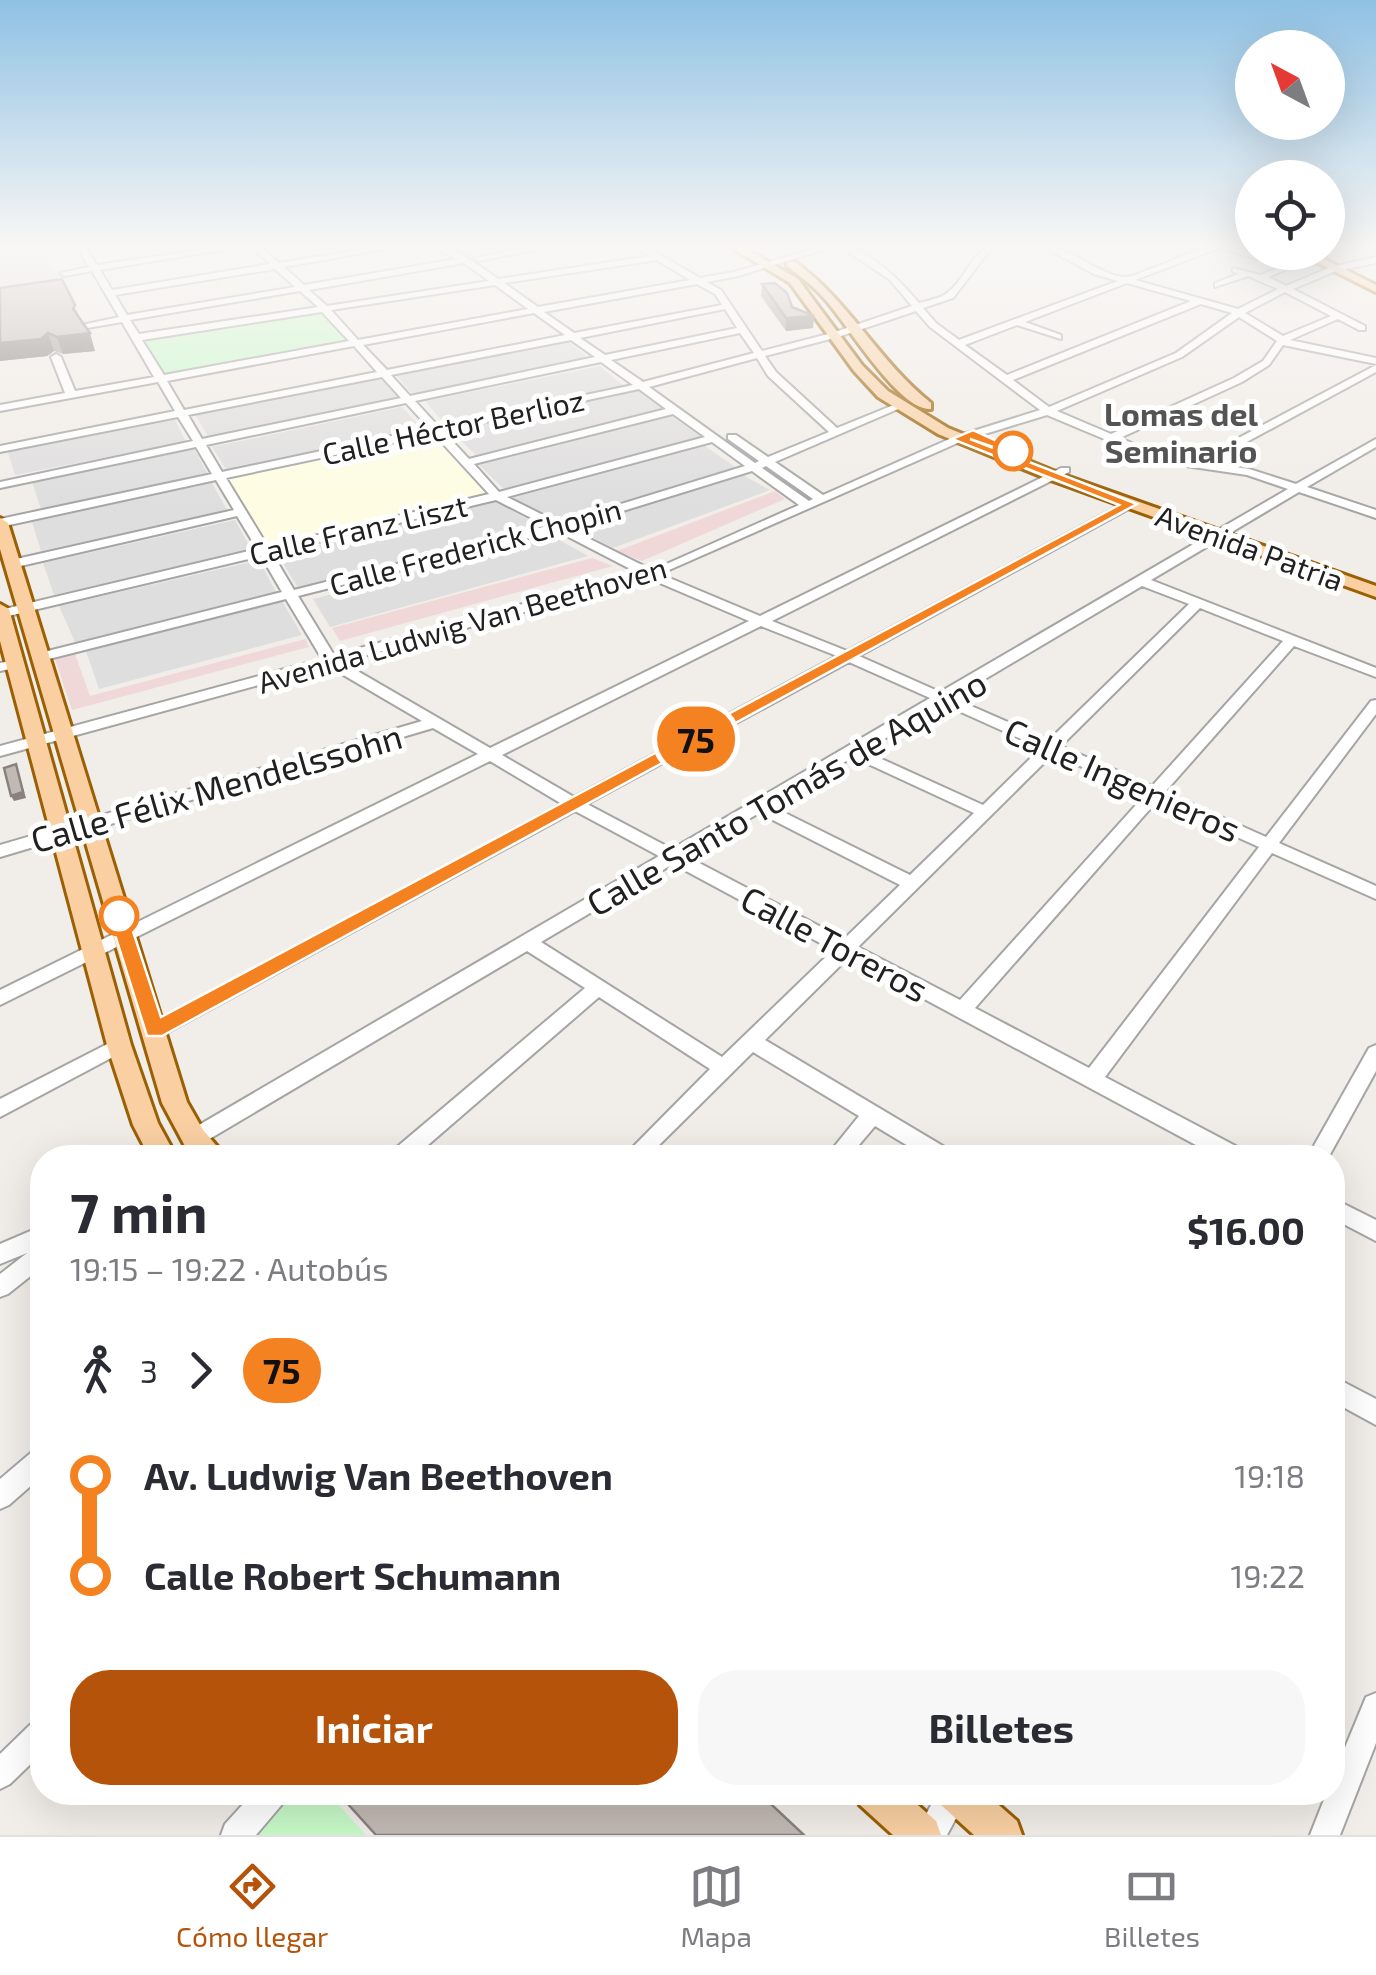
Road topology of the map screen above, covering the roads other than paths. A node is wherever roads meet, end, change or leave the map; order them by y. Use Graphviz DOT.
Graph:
graph roads {
  1 [pos="130,332"];
  2 [pos="173,332"];
  3 [pos="346,332"];
  4 [pos="410,332"];
  5 [pos="565,332"];
  6 [pos="583,332"];
  7 [pos="598,332"];
  8 [pos="733,332"];
  9 [pos="746,332"];
  10 [pos="831,332"];
  11 [pos="846,332"];
  12 [pos="857,332"];
  13 [pos="941,332"];
  14 [pos="991,332"];
  15 [pos="1043,332"];
  16 [pos="1124,332"];
  17 [pos="1214,332"];
  18 [pos="1269,332"];
  19 [pos="1302,332"];
  20 [pos="586,334"];
  21 [pos="834,335"];
  22 [pos="572,337"];
  23 [pos="1058,337"];
  24 [pos="134,338"];
  25 [pos="1282,340"];
  26 [pos="356,342"];
  27 [pos="958,344"];
  28 [pos="759,355"];
  29 [pos="56,357"];
  30 [pos="620,358"];
  31 [pos="1376,360"];
  32 [pos="606,361"];
  33 [pos="1376,368"];
  34 [pos="385,374"];
  35 [pos="159,378"];
  36 [pos="1004,380"];
  37 [pos="654,383"];
  38 [pos="641,386"];
  39 [pos="71,395"];
  40 [pos="410,401"];
  41 [pos="900,406"];
  42 [pos="0,408"];
  43 [pos="675,410"];
  44 [pos="1048,411"];
  45 [pos="182,413"];
  46 [pos="436,430"];
  47 [pos="836,433"];
  48 [pos="966,436"];
  49 [pos="714,438"];
  50 [pos="1111,438"];
  51 [pos="1376,442"];
  52 [pos="200,444"];
  53 [pos="0,449"];
  54 [pos="768,462"];
  55 [pos="466,463"];
  56 [pos="1196,465"];
  57 [pos="754,468"];
  58 [pos="1058,473"];
  59 [pos="220,476"];
  60 [pos="0,485"];
  61 [pos="1298,488"];
  62 [pos="497,496"];
  63 [pos="822,500"];
  64 [pos="1130,504"];
  65 [pos="808,506"];
  66 [pos="242,512"];
  67 [pos="1376,514"];
  68 [pos="0,523"];
  69 [pos="555,528"];
  70 [pos="1224,532"];
  71 [pos="264,552"];
  72 [pos="12,564"];
  73 [pos="649,575"];
  74 [pos="1142,580"];
  75 [pos="1376,580"];
  76 [pos="1376,592"];
  77 [pos="289,594"];
  78 [pos="1198,603"];
  79 [pos="26,608"];
  80 [pos="0,613"];
  81 [pos="761,622"];
  82 [pos="1292,640"];
  83 [pos="848,656"];
  84 [pos="41,657"];
  85 [pos="330,662"];
  86 [pos="8,665"];
  87 [pos="1376,673"];
  88 [pos="944,699"];
  89 [pos="1376,704"];
  90 [pos="432,724"];
  91 [pos="64,734"];
  92 [pos="36,741"];
  93 [pos="1052,748"];
  94 [pos="0,751"];
  95 [pos="854,752"];
  96 [pos="488,757"];
  97 [pos="1154,794"];
  98 [pos="574,804"];
  99 [pos="760,807"];
  100 [pos="987,812"];
  101 [pos="91,824"];
  102 [pos="62,832"];
  103 [pos="1269,845"];
  104 [pos="0,851"];
  105 [pos="674,857"];
  106 [pos="913,884"];
  107 [pos="1376,894"];
  108 [pos="125,937"];
  109 [pos="528,943"];
  110 [pos="845,949"];
  111 [pos="94,952"];
  112 [pos="599,987"];
  113 [pos="0,998"];
  114 [pos="962,1010"];
  115 [pos="154,1030"];
  116 [pos="751,1041"];
  117 [pos="119,1046"];
  118 [pos="1376,1052"];
  119 [pos="724,1068"];
  120 [pos="1092,1079"];
  121 [pos="0,1109"];
  122 [pos="873,1114"];
  123 [pos="194,1138"];
  124 [pos="156,1145"];
  125 [pos="201,1145"];
  126 [pos="413,1145"];
  127 [pos="645,1145"];
  128 [pos="846,1145"];
  129 [pos="924,1145"];
  130 [pos="1216,1145"];
  131 [pos="1324,1145"];
  132 [pos="1345,1215"];
  133 [pos="1376,1231"];
  134 [pos="30,1241"];
  135 [pos="0,1254"];
  136 [pos="30,1265"];
  137 [pos="0,1287"];
  138 [pos="1345,1395"];
  139 [pos="1376,1413"];
  140 [pos="30,1470"];
  141 [pos="0,1496"];
  142 [pos="1376,1707"];
  143 [pos="30,1745"];
  144 [pos="0,1774"];
  145 [pos="1345,1785"];
  146 [pos="263,1805"];
  147 [pos="888,1805"];
  148 [pos="948,1805"];
  149 [pos="969,1805"];
  150 [pos="1337,1805"];
  151 [pos="236,1835"];
  152 [pos="922,1835"];
  153 [pos="930,1835"];
  154 [pos="1003,1835"];
  155 [pos="1325,1835"];
  1 -- 24 [label="street"];
  2 -- 24 [label="street"];
  3 -- 26 [label="street, Calle Ingenieros"];
  4 -- 26 [label="street"];
  5 -- 22 [label="street"];
  6 -- 20 [label="street"];
  7 -- 20 [label="street"];
  8 -- 30 [label="street"];
  9 -- 28 [label="street"];
  10 -- 21 [label="main road, Avenida Patria"];
  11 -- 21 [label="street, Calle Héctor Berlioz"];
  12 -- 48 [label="main road, Avenida Patria"];
  13 -- 27 [label="street"];
  14 -- 27 [label="street"];
  15 -- 23 [label="street"];
  16 -- 36 [label="street"];
  17 -- 44 [label="street, Avenida Ludwig Van Beethoven"];
  18 -- 25 [label="street"];
  19 -- 25 [label="street"];
  20 -- 22 [label="street"];
  20 -- 30 [label="street"];
  21 -- 28 [label="street, Calle Héctor Berlioz"];
  21 -- 41 [label="main road, Avenida Patria"];
  22 -- 32 [label="street"];
  22 -- 34 [label="street"];
  24 -- 35 [label="street"];
  25 -- 31 [label="street"];
  25 -- 50 [label="street"];
  26 -- 34 [label="street, Calle Ingenieros"];
  26 -- 35 [label="street"];
  27 -- 36 [label="street"];
  28 -- 37 [label="street, Calle Héctor Berlioz"];
  28 -- 47 [label="street"];
  29 -- 39 [label="street"];
  30 -- 32 [label="street"];
  30 -- 37 [label="street"];
  32 -- 38 [label="street"];
  32 -- 40 [label="street"];
  33 -- 56 [label="street"];
  34 -- 40 [label="street, Calle Ingenieros"];
  34 -- 45 [label="street"];
  35 -- 39 [label="street"];
  35 -- 45 [label="street"];
  36 -- 44 [label="street"];
  37 -- 38 [label="street, Calle Héctor Berlioz"];
  37 -- 54 [label="street"];
  38 -- 43 [label="street"];
  38 -- 46 [label="street, Calle Héctor Berlioz"];
  39 -- 42 [label="street"];
  40 -- 46 [label="street, Calle Ingenieros"];
  40 -- 52 [label="street"];
  41 -- 47 [label="street, Calle Frederick Chopin"];
  41 -- 48 [label="main road, Avenida Patria"];
  43 -- 49 [label="street"];
  43 -- 55 [label="street"];
  44 -- 48 [label="street, Avenida Ludwig Van Beethoven"];
  44 -- 50 [label="street"];
  45 -- 52 [label="street"];
  45 -- 53 [label="street"];
  46 -- 55 [label="street, Calle Ingenieros"];
  46 -- 59 [label="street, Calle Héctor Berlioz"];
  47 -- 54 [label="street, Calle Frederick Chopin"];
  48 -- 58 [label="main road, Avenida Patria"];
  48 -- 63 [label="street, Avenida Ludwig Van Beethoven"];
  49 -- 57 [label="street"];
  49 -- 62 [label="street, Calle Franz Liszt"];
  50 -- 56 [label="street"];
  51 -- 61 [label="street, Calle Santo Tomás de Aquino"];
  52 -- 59 [label="street"];
  52 -- 60 [label="street"];
  54 -- 57 [label="street, Calle Frederick Chopin"];
  54 -- 63 [label="street"];
  55 -- 62 [label="street, Calle Ingenieros"];
  56 -- 61 [label="street"];
  57 -- 65 [label="street"];
  57 -- 69 [label="street, Calle Frederick Chopin"];
  58 -- 64 [label="main road, Avenida Patria"];
  58 -- 70 [label="main road, Avenida Patria"];
  58 -- 81 [label="street"];
  59 -- 66 [label="street"];
  59 -- 68 [label="street, Calle Héctor Berlioz"];
  61 -- 67 [label="street"];
  61 -- 70 [label="street, Calle Santo Tomás de Aquino"];
  62 -- 69 [label="street, Calle Ingenieros"];
  62 -- 71 [label="street, Calle Franz Liszt"];
  63 -- 65 [label="street, Avenida Ludwig Van Beethoven"];
  64 -- 70 [label="main road, Avenida Patria"];
  64 -- 83 [label="street"];
  65 -- 73 [label="street, Avenida Ludwig Van Beethoven"];
  66 -- 71 [label="street"];
  66 -- 72 [label="street"];
  68 -- 72 [label="main road"];
  69 -- 73 [label="street, Calle Ingenieros"];
  69 -- 77 [label="street, Calle Frederick Chopin"];
  70 -- 74 [label="street, Calle Santo Tomás de Aquino"];
  70 -- 75 [label="main road, Avenida Patria"];
  70 -- 76 [label="main road, Avenida Patria"];
  71 -- 77 [label="street"];
  71 -- 79 [label="street, Calle Franz Liszt"];
  72 -- 79 [label="main road"];
  73 -- 81 [label="street, Calle Ingenieros"];
  73 -- 85 [label="street, Avenida Ludwig Van Beethoven"];
  74 -- 78 [label="street"];
  74 -- 88 [label="street, Calle Santo Tomás de Aquino"];
  77 -- 84 [label="street, Calle Frederick Chopin"];
  77 -- 85 [label="street"];
  78 -- 82 [label="street"];
  78 -- 93 [label="street"];
  79 -- 80 [label="street, Calle Franz Liszt"];
  79 -- 84 [label="main road"];
  80 -- 86 [label="main road"];
  81 -- 83 [label="street, Calle Ingenieros"];
  81 -- 96 [label="street"];
  82 -- 87 [label="street"];
  82 -- 97 [label="street"];
  83 -- 88 [label="street, Calle Ingenieros"];
  83 -- 98 [label="street"];
  84 -- 91 [label="main road"];
  85 -- 90 [label="street, Calle Toreros"];
  85 -- 91 [label="street, Avenida Ludwig Van Beethoven"];
  86 -- 92 [label="main road"];
  88 -- 93 [label="street, Calle Ingenieros"];
  88 -- 95 [label="street, Calle Santo Tomás de Aquino"];
  89 -- 103 [label="street"];
  90 -- 96 [label="street, Calle Toreros"];
  90 -- 101 [label="street, Calle Félix Mendelssohn"];
  91 -- 92 [label="street, Avenida Ludwig Van Beethoven"];
  91 -- 101 [label="main road"];
  92 -- 94 [label="street, Avenida Ludwig Van Beethoven"];
  92 -- 102 [label="main road"];
  93 -- 97 [label="street, Calle Ingenieros"];
  93 -- 100 [label="street"];
  95 -- 99 [label="street, Calle Santo Tomás de Aquino"];
  95 -- 100 [label="street"];
  96 -- 98 [label="street, Calle Toreros"];
  96 -- 108 [label="street"];
  97 -- 103 [label="street, Calle Ingenieros"];
  97 -- 114 [label="street"];
  98 -- 105 [label="street, Calle Toreros"];
  98 -- 115 [label="street"];
  99 -- 105 [label="street, Calle Santo Tomás de Aquino"];
  99 -- 106 [label="street"];
  100 -- 106 [label="street"];
  101 -- 102 [label="street, Calle Félix Mendelssohn"];
  101 -- 108 [label="main road"];
  102 -- 104 [label="street, Calle Félix Mendelssohn"];
  102 -- 111 [label="main road"];
  103 -- 107 [label="street, Calle Ingenieros"];
  103 -- 120 [label="street"];
  105 -- 109 [label="street, Calle Santo Tomás de Aquino"];
  105 -- 110 [label="street, Calle Toreros"];
  106 -- 110 [label="street"];
  108 -- 111 [label="street"];
  108 -- 115 [label="main road"];
  109 -- 112 [label="street"];
  109 -- 123 [label="street, Calle Santo Tomás de Aquino"];
  110 -- 114 [label="street, Calle Toreros"];
  110 -- 116 [label="street"];
  111 -- 113 [label="street"];
  111 -- 117 [label="main road"];
  112 -- 119 [label="street"];
  112 -- 126 [label="street"];
  114 -- 120 [label="street, Calle Toreros"];
  115 -- 123 [label="main road"];
  116 -- 119 [label="street"];
  116 -- 122 [label="street"];
  117 -- 121 [label="street"];
  117 -- 124 [label="main road"];
  118 -- 131 [label="street"];
  119 -- 127 [label="street"];
  120 -- 130 [label="street, Calle Toreros"];
  122 -- 128 [label="street"];
  122 -- 129 [label="street"];
  123 -- 125 [label="main road"];
  132 -- 133 [label="street"];
  134 -- 135 [label="street"];
  136 -- 137 [label="street"];
  138 -- 139 [label="street"];
  140 -- 141 [label="street"];
  142 -- 145 [label="street"];
  143 -- 144 [label="street"];
  146 -- 151 [label="street"];
  147 -- 152 [label="main road"];
  148 -- 153 [label="street"];
  149 -- 154 [label="main road"];
  150 -- 155 [label="street"];
}
